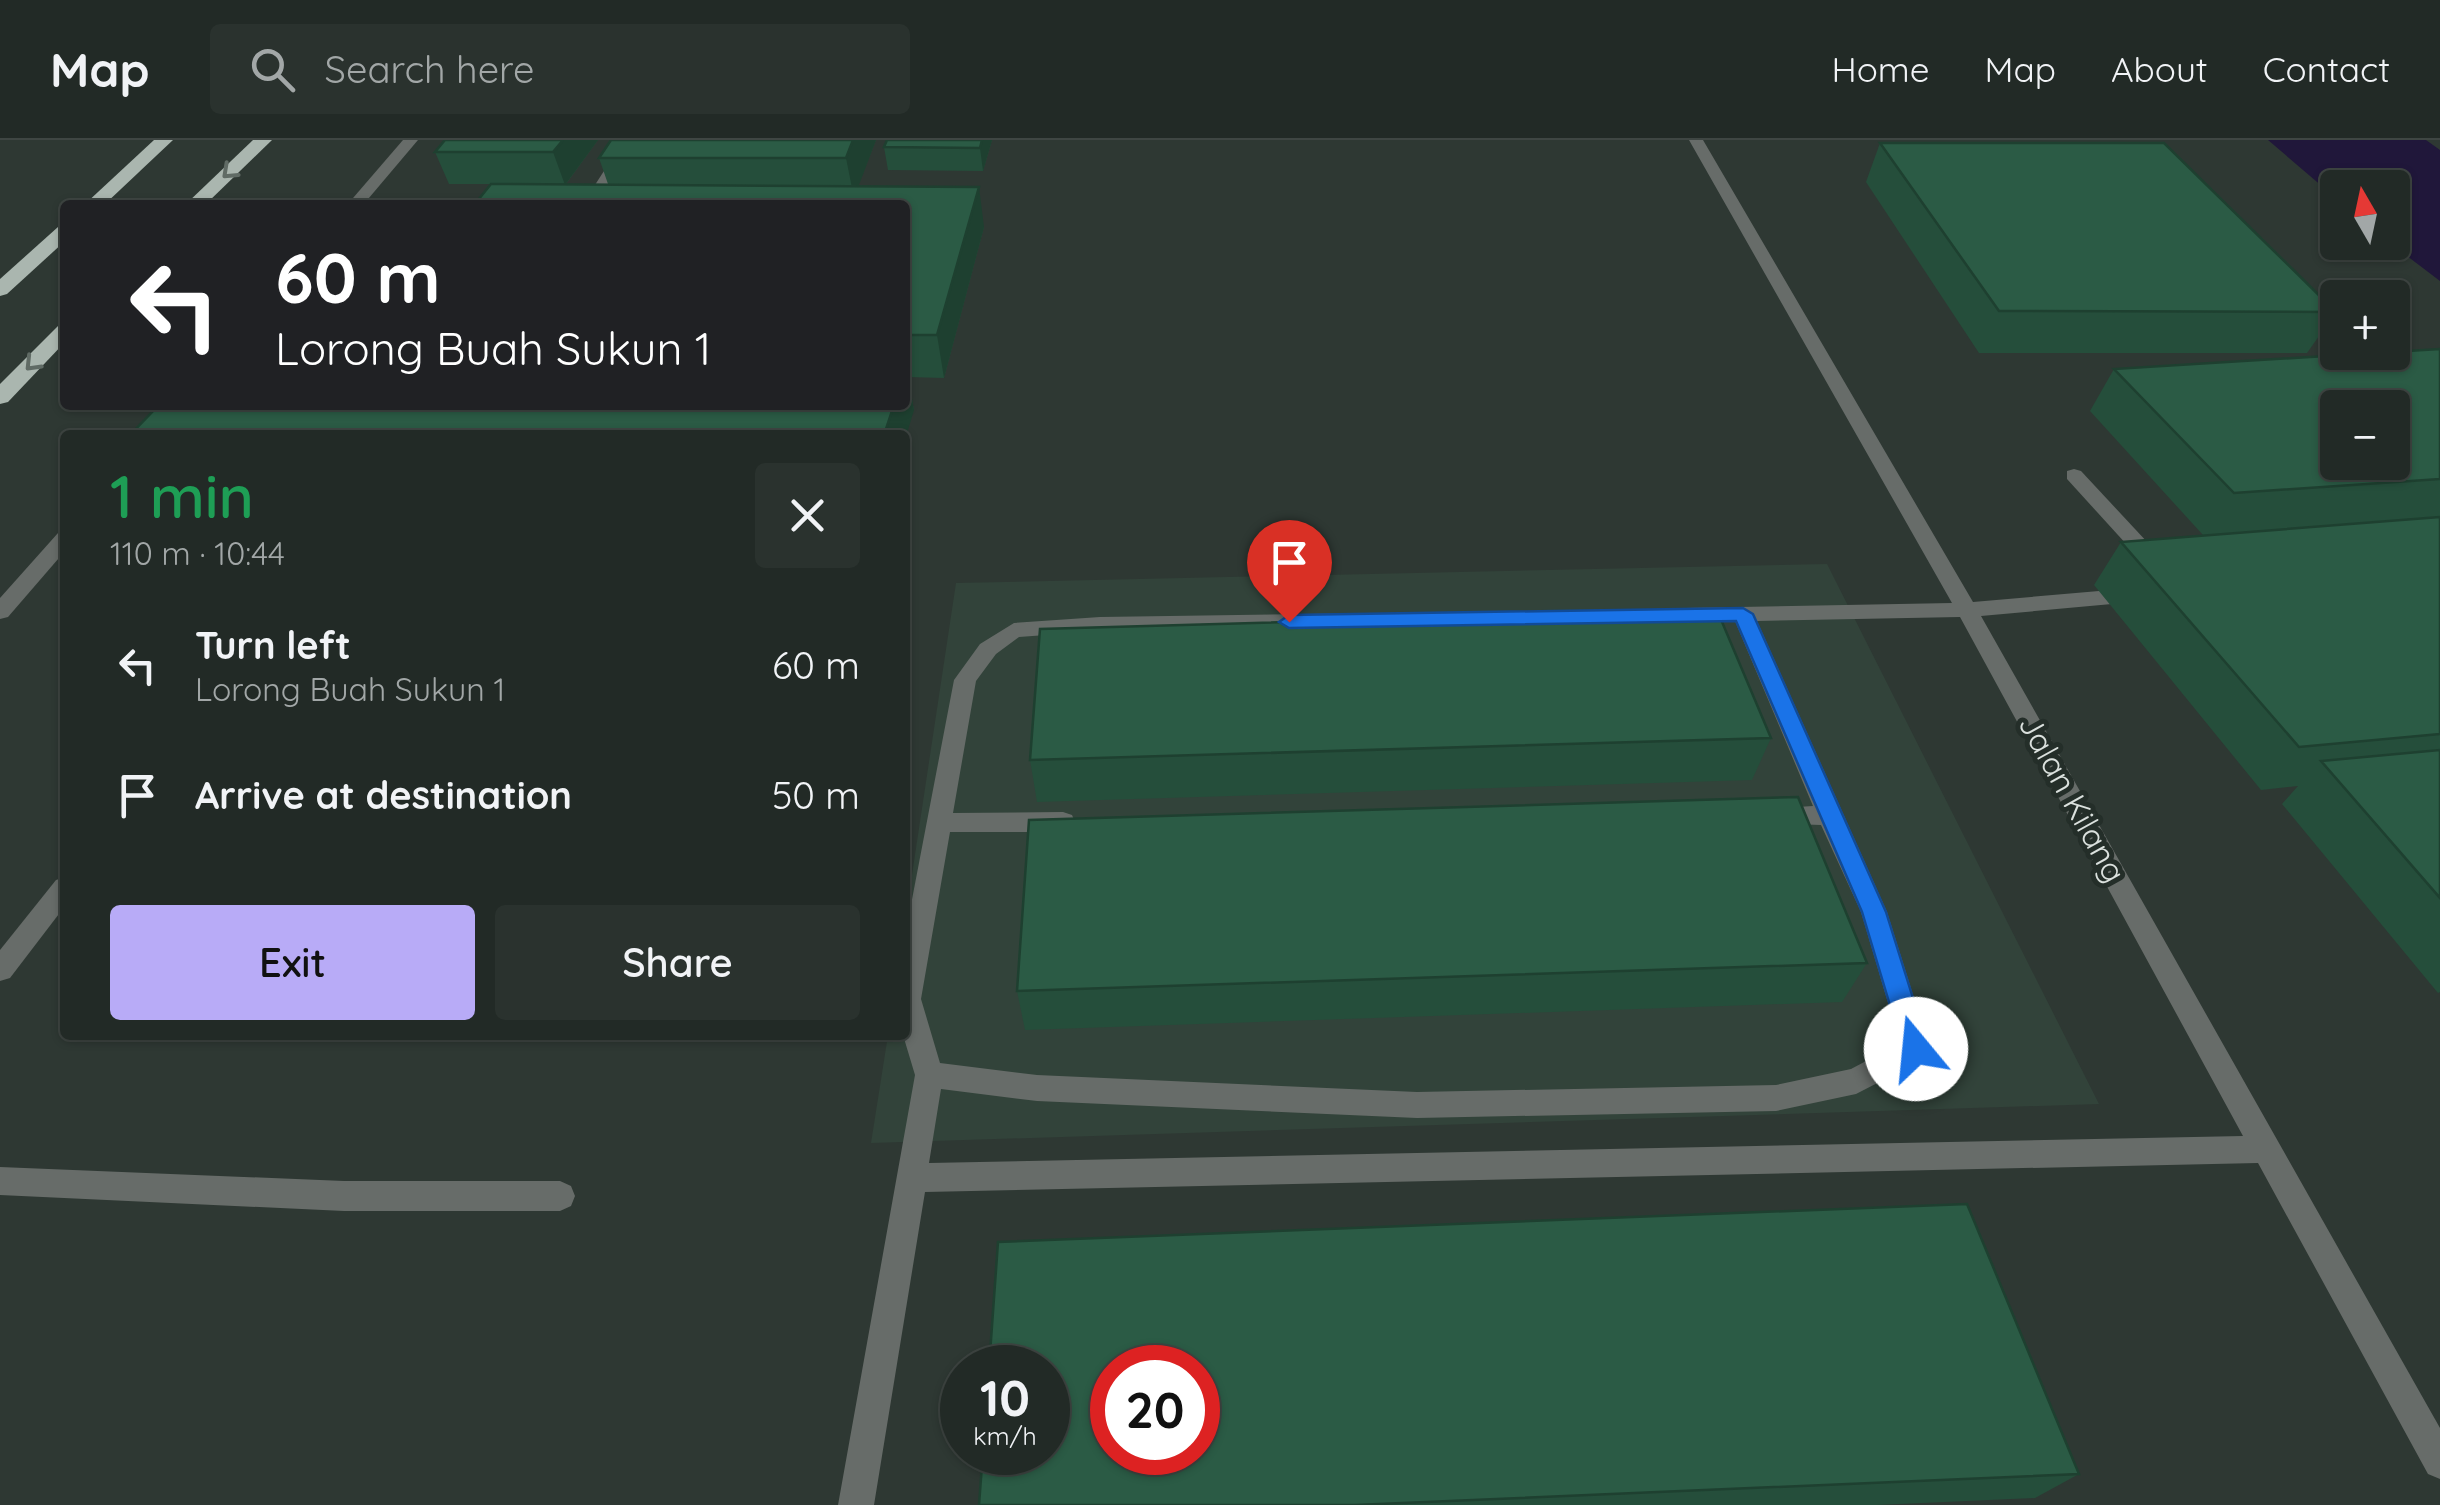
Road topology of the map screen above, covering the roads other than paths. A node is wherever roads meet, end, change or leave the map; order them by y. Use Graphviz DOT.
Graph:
graph roads {
  1 [pos="148,140"];
  2 [pos="164,140"];
  3 [pos="263,140"];
  4 [pos="411,140"];
  5 [pos="631,140"];
  6 [pos="1696,140"];
  7 [pos="96,200"];
  8 [pos="98,200"];
  9 [pos="199,200"];
  10 [pos="359,200"];
  11 [pos="593,200"];
  12 [pos="60,236"];
  13 [pos="0,290"];
  14 [pos="60,335"];
  15 [pos="0,397"];
  16 [pos="2074,475"];
  17 [pos="60,544"];
  18 [pos="1967,610"];
  19 [pos="0,612"];
  20 [pos="1743,614"];
  21 [pos="1665,616"];
  22 [pos="1412,620"];
  23 [pos="1829,815"];
  24 [pos="1743,816"];
  25 [pos="1096,822"];
  26 [pos="940,823"];
  27 [pos="60,893"];
  28 [pos="0,970"];
  29 [pos="910,982"];
  30 [pos="910,1008"];
  31 [pos="929,1075"];
  32 [pos="2268,1149"];
  33 [pos="913,1178"];
  34 [pos="0,1182"];
  35 [pos="560,1196"];
  36 [pos="2440,1462"];
  37 [pos="856,1505"];
  1 -- 7 [label="highway"];
  2 -- 8 [label="highway"];
  3 -- 9 [label="highway, one-way"];
  4 -- 10 [label="street"];
  5 -- 11 [label="street"];
  6 -- 18 [label="street, Jalan Kilang"];
  12 -- 13 [label="highway"];
  14 -- 15 [label="highway, one-way"];
  16 -- 18 [label="street"];
  17 -- 19 [label="street"];
  18 -- 20 [label="street"];
  18 -- 32 [label="street, Jalan Kilang"];
  20 -- 21 [label="street"];
  20 -- 23 [label="street"];
  22 -- 26 [label="street"];
  23 -- 24 [label="street"];
  23 -- 31 [label="street"];
  25 -- 26 [label="street"];
  26 -- 29 [label="street"];
  27 -- 28 [label="street"];
  30 -- 31 [label="street"];
  31 -- 33 [label="street"];
  32 -- 33 [label="street"];
  32 -- 36 [label="street, Jalan Kilang"];
  33 -- 37 [label="street"];
  34 -- 35 [label="street"];
}
